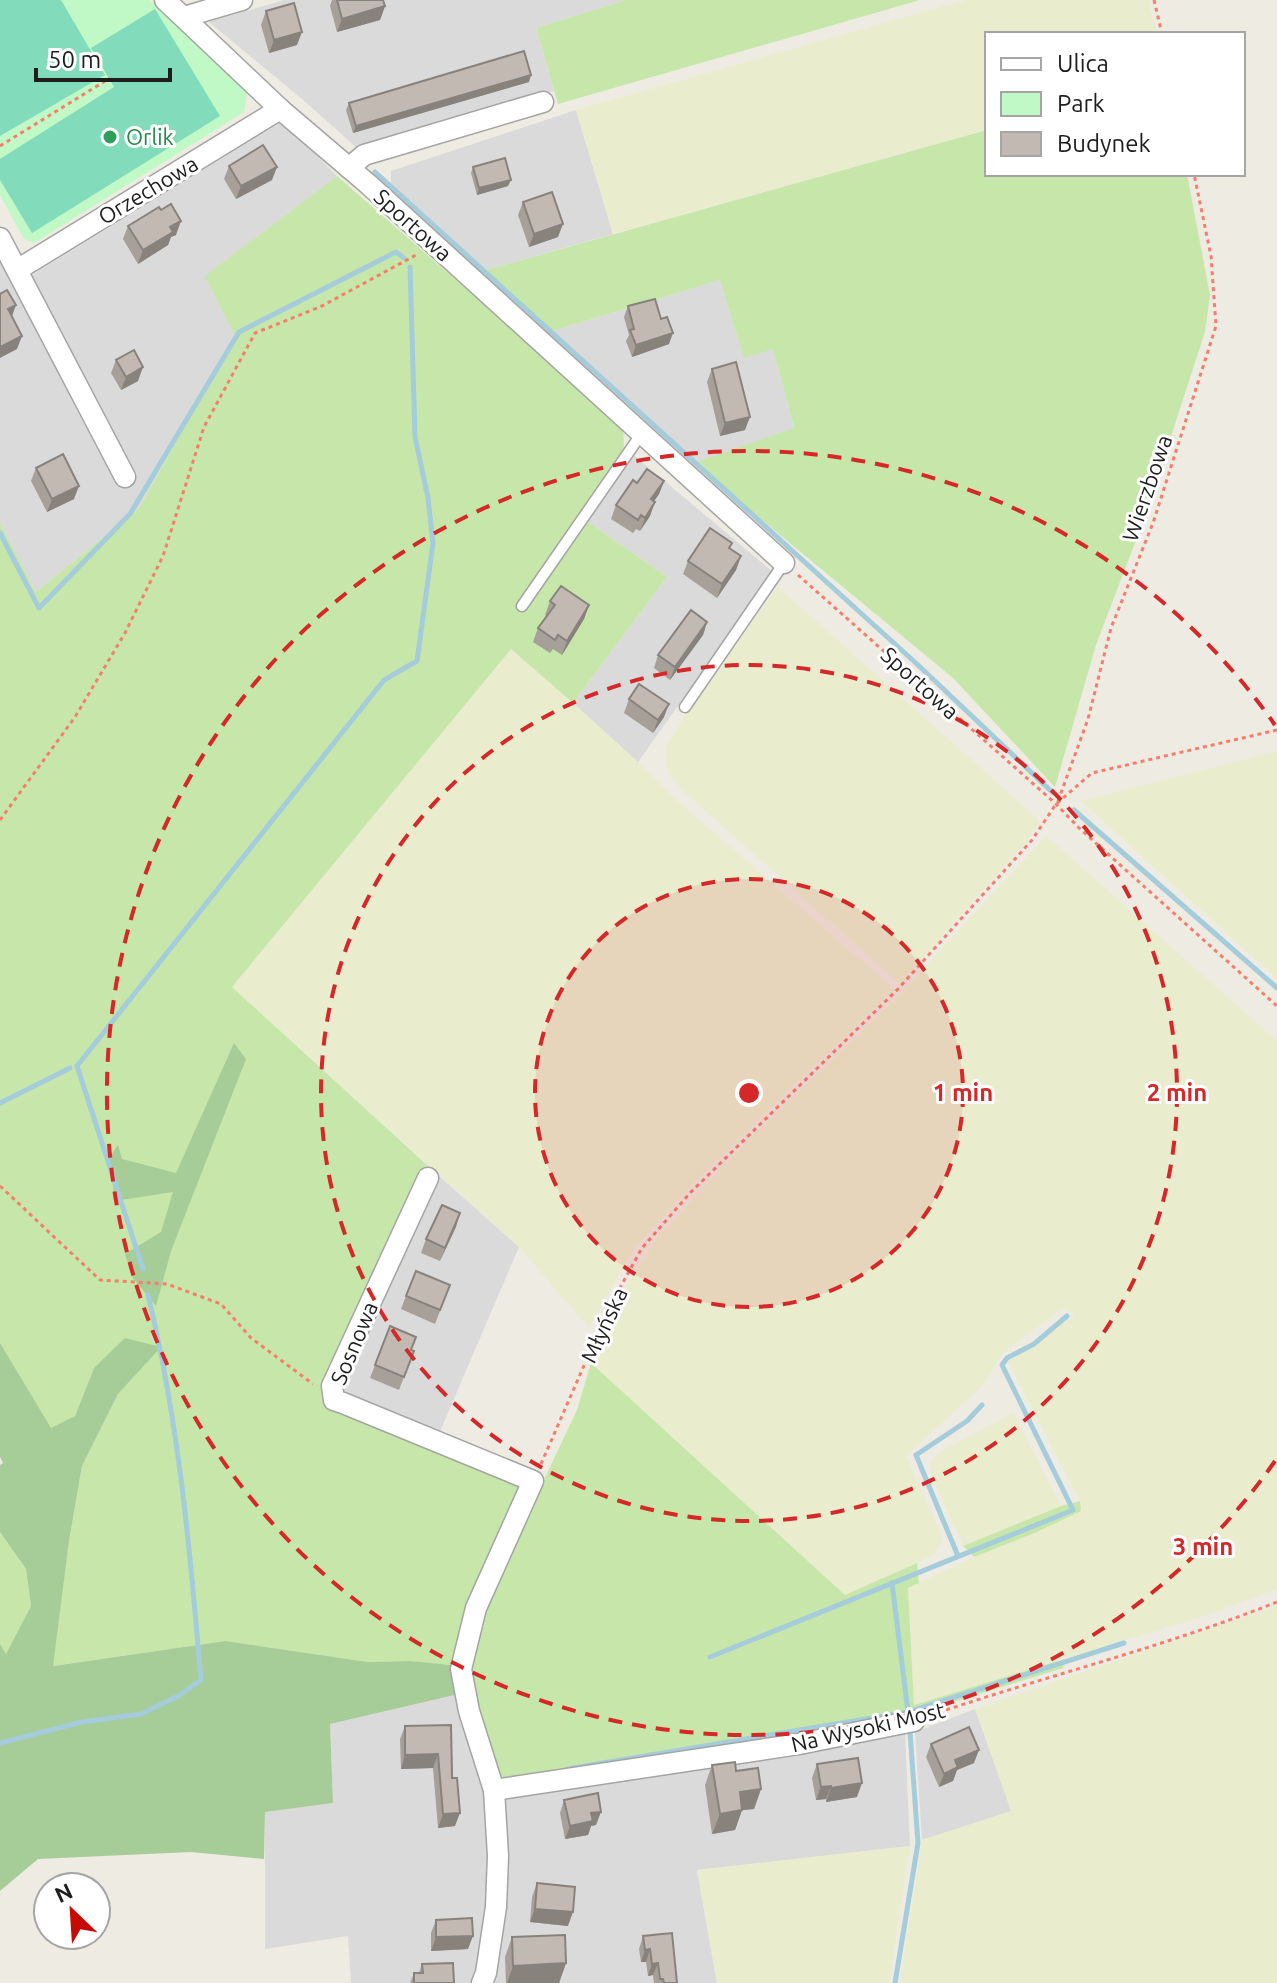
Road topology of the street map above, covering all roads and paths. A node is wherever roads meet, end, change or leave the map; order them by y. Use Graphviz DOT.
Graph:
graph roads {
  1 [pos="165,0"];
  2 [pos="242,0"];
  3 [pos="1154,0"];
  4 [pos="184,17"];
  5 [pos="1162,32"];
  6 [pos="110,78"];
  7 [pos="543,102"];
  8 [pos="280,109"];
  9 [pos="0,146"];
  10 [pos="349,168"];
  11 [pos="1194,176"];
  12 [pos="0,238"];
  13 [pos="431,242"];
  14 [pos="17,270"];
  15 [pos="642,433"];
  16 [pos="125,477"];
  17 [pos="784,563"];
  18 [pos="522,606"];
  19 [pos="685,707"];
  20 [pos="1277,730"];
  21 [pos="1056,804"];
  22 [pos="0,820"];
  23 [pos="1277,1006"];
  24 [pos="428,1178"];
  25 [pos="0,1186"];
  26 [pos="334,1400"];
  27 [pos="533,1481"];
  28 [pos="1277,1602"];
  29 [pos="914,1721"];
  30 [pos="494,1790"];
  31 [pos="482,1983"];
  1 -- 4 [label="street, Sportowa"];
  2 -- 4 [label="street"];
  3 -- 5 [label="path"];
  4 -- 8 [label="street, Sportowa"];
  6 -- 9 [label="path"];
  7 -- 10 [label="street"];
  8 -- 10 [label="street, Sportowa"];
  8 -- 14 [label="street, Orzechowa"];
  10 -- 13 [label="street, Sportowa"];
  11 -- 21 [label="path, Wierzbowa"];
  12 -- 14 [label="street"];
  13 -- 15 [label="street, Sportowa"];
  13 -- 22 [label="path"];
  14 -- 16 [label="street"];
  15 -- 17 [label="street, Sportowa"];
  15 -- 18 [label="lane"];
  17 -- 19 [label="lane"];
  17 -- 21 [label="path, Sportowa"];
  20 -- 21 [label="path"];
  21 -- 23 [label="path, Sportowa"];
  21 -- 27 [label="path, Młyńska"];
  24 -- 26 [label="street, Sosnowa"];
  25 -- 26 [label="path"];
  26 -- 27 [label="street, Sosnowa"];
  27 -- 30 [label="street"];
  28 -- 29 [label="path, Na Wysoki Most"];
  29 -- 30 [label="street, Na Wysoki Most"];
  30 -- 31 [label="street"];
}
